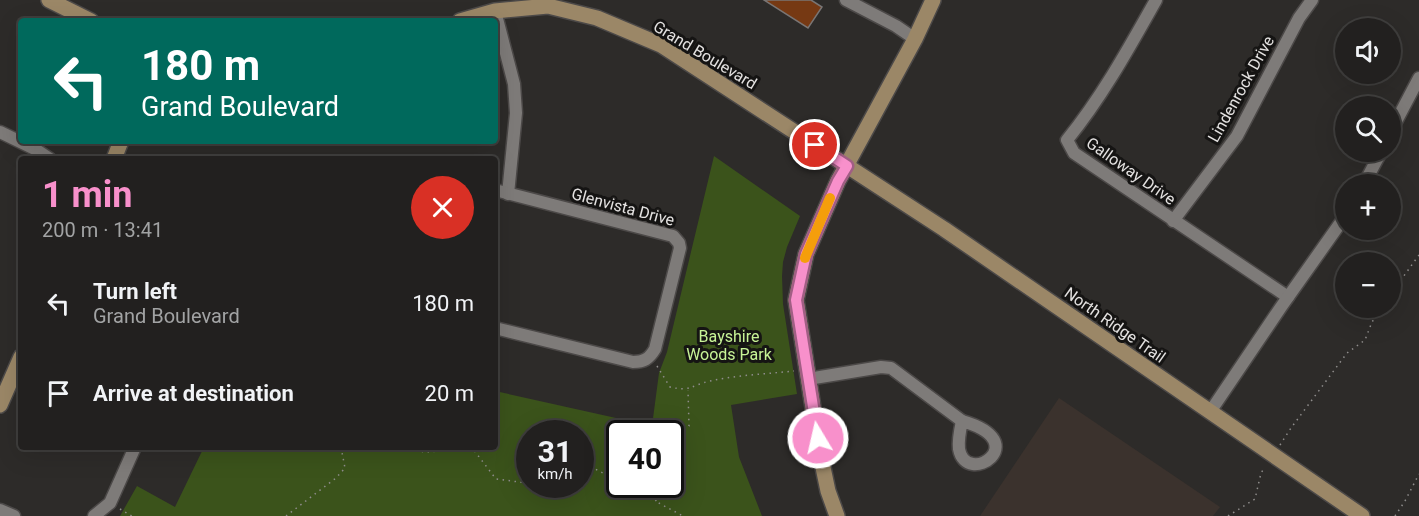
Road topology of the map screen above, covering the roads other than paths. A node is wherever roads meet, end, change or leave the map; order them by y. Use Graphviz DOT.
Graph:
graph roads {
  1 [pos="49,0"];
  2 [pos="846,0"];
  3 [pos="933,0"];
  4 [pos="1156,0"];
  5 [pos="1312,0"];
  6 [pos="494,6"];
  7 [pos="85,18"];
  8 [pos="467,18"];
  9 [pos="498,22"];
  10 [pos="915,39"];
  11 [pos="1419,78"];
  12 [pos="1401,112"];
  13 [pos="0,132"];
  14 [pos="18,141"];
  15 [pos="24,144"];
  16 [pos="45,156"];
  17 [pos="847,166"];
  18 [pos="498,191"];
  19 [pos="508,194"];
  20 [pos="1173,221"];
  21 [pos="1335,231"];
  22 [pos="1288,297"];
  23 [pos="498,329"];
  24 [pos="18,364"];
  25 [pos="808,379"];
  26 [pos="0,405"];
  27 [pos="1210,412"];
  28 [pos="962,421"];
  29 [pos="134,450"];
  30 [pos="0,510"];
  31 [pos="15,516"];
  32 [pos="94,516"];
  33 [pos="837,516"];
  34 [pos="1362,516"];
  1 -- 7 [label="street"];
  2 -- 10 [label="street"];
  3 -- 10 [label="street"];
  4 -- 20 [label="street, Galloway Drive"];
  5 -- 20 [label="street, Lindenrock Drive"];
  6 -- 8 [label="street, Grand Boulevard"];
  6 -- 17 [label="street, Grand Boulevard"];
  9 -- 19 [label="street"];
  10 -- 17 [label="street"];
  11 -- 12 [label="street"];
  13 -- 14 [label="street"];
  15 -- 16 [label="street"];
  17 -- 25 [label="street"];
  17 -- 27 [label="street, North Ridge Trail"];
  18 -- 19 [label="street, Glenvista Drive"];
  19 -- 23 [label="street, Glenvista Drive"];
  20 -- 22 [label="street, Galloway Drive"];
  21 -- 22 [label="street"];
  22 -- 27 [label="street"];
  24 -- 26 [label="street"];
  25 -- 28 [label="street"];
  25 -- 33 [label="street"];
  27 -- 34 [label="street, North Ridge Trail"];
  29 -- 32 [label="street"];
  30 -- 31 [label="street"];
}
